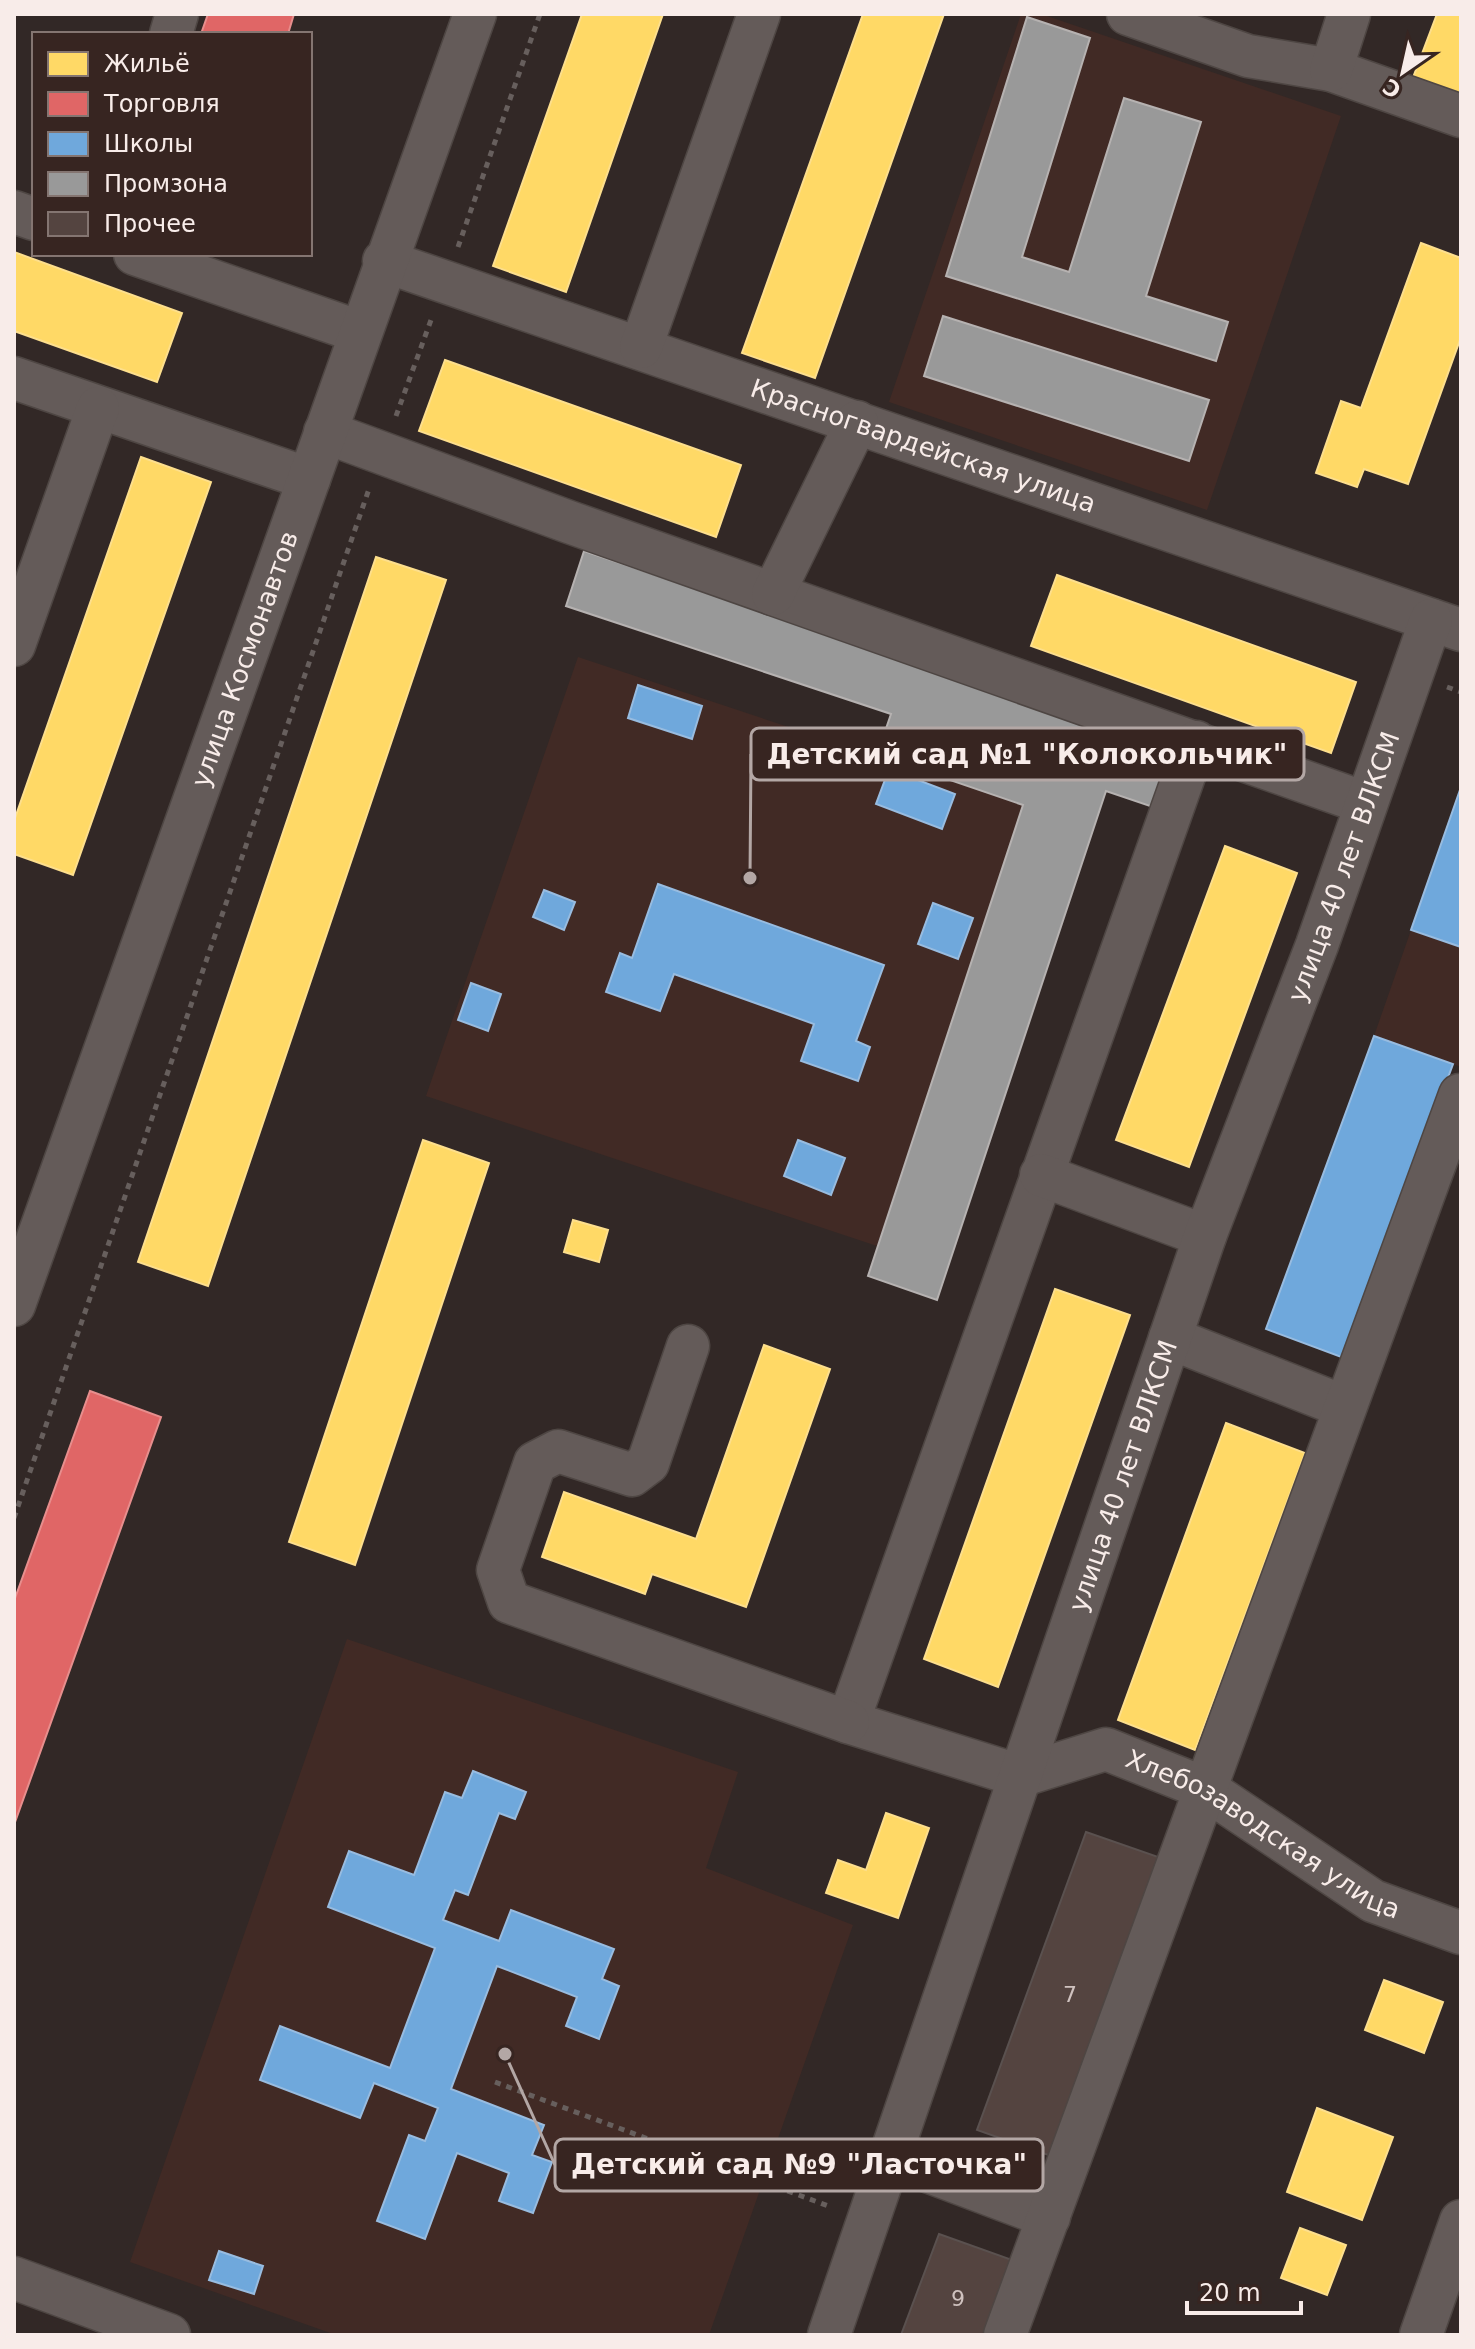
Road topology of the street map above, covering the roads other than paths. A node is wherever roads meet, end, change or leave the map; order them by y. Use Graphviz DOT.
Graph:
graph roads {
  1 [pos="475,14"];
  2 [pos="759,14"];
  3 [pos="1128,14"];
  4 [pos="1349,14"];
  5 [pos="1331,70"];
  6 [pos="1461,116"];
  7 [pos="141,256"];
  8 [pos="384,261"];
  9 [pos="360,332"];
  10 [pos="641,347"];
  11 [pos="14,378"];
  12 [pos="98,408"];
  13 [pos="857,422"];
  14 [pos="325,432"];
  15 [pos="309,479"];
  16 [pos="773,594"];
  17 [pos="1446,625"];
  18 [pos="14,645"];
  19 [pos="1196,742"];
  20 [pos="1365,803"];
  21 [pos="1460,1095"];
  22 [pos="1041,1175"];
  23 [pos="1205,1236"];
  24 [pos="14,1305"];
  25 [pos="1170,1338"];
  26 [pos="688,1346"];
  27 [pos="1345,1407"];
  28 [pos="848,1722"];
  29 [pos="1020,1776"];
  30 [pos="1204,1788"];
  31 [pos="1461,1933"];
  32 [pos="890,2157"];
  33 [pos="1049,2217"];
  34 [pos="1461,2221"];
  35 [pos="14,2278"];
  36 [pos="169,2335"];
  37 [pos="829,2335"];
  38 [pos="1005,2335"];
  39 [pos="1421,2335"];
  1 -- 8 [label="street, улица Космонавтов"];
  2 -- 10 [label="street"];
  3 -- 5 [label="street"];
  4 -- 5 [label="street"];
  5 -- 6 [label="street"];
  7 -- 9 [label="street"];
  8 -- 9 [label="street, улица Космонавтов"];
  8 -- 10 [label="street, Красногвардейская улица"];
  9 -- 14 [label="street, улица Космонавтов"];
  10 -- 13 [label="street, Красногвардейская улица"];
  11 -- 12 [label="street"];
  12 -- 15 [label="street"];
  12 -- 18 [label="street"];
  13 -- 16 [label="street"];
  13 -- 17 [label="street, Красногвардейская улица"];
  14 -- 15 [label="street, улица Космонавтов"];
  14 -- 16 [label="street"];
  15 -- 24 [label="street, улица Космонавтов"];
  16 -- 19 [label="street"];
  17 -- 20 [label="street, улица 40 лет ВЛКСМ"];
  19 -- 20 [label="street"];
  19 -- 22 [label="street"];
  20 -- 23 [label="street, улица 40 лет ВЛКСМ"];
  21 -- 27 [label="street"];
  22 -- 23 [label="street"];
  22 -- 28 [label="street"];
  23 -- 25 [label="street, улица 40 лет ВЛКСМ"];
  25 -- 27 [label="street"];
  25 -- 29 [label="street, улица 40 лет ВЛКСМ"];
  26 -- 28 [label="street"];
  27 -- 30 [label="street"];
  28 -- 29 [label="street"];
  29 -- 30 [label="street, Хлебозаводская улица"];
  29 -- 32 [label="street, улица 40 лет ВЛКСМ"];
  30 -- 31 [label="street, Хлебозаводская улица"];
  30 -- 33 [label="street"];
  32 -- 33 [label="street"];
  32 -- 37 [label="street, улица 40 лет ВЛКСМ"];
  33 -- 38 [label="street"];
  34 -- 39 [label="street"];
  35 -- 36 [label="street"];
}
